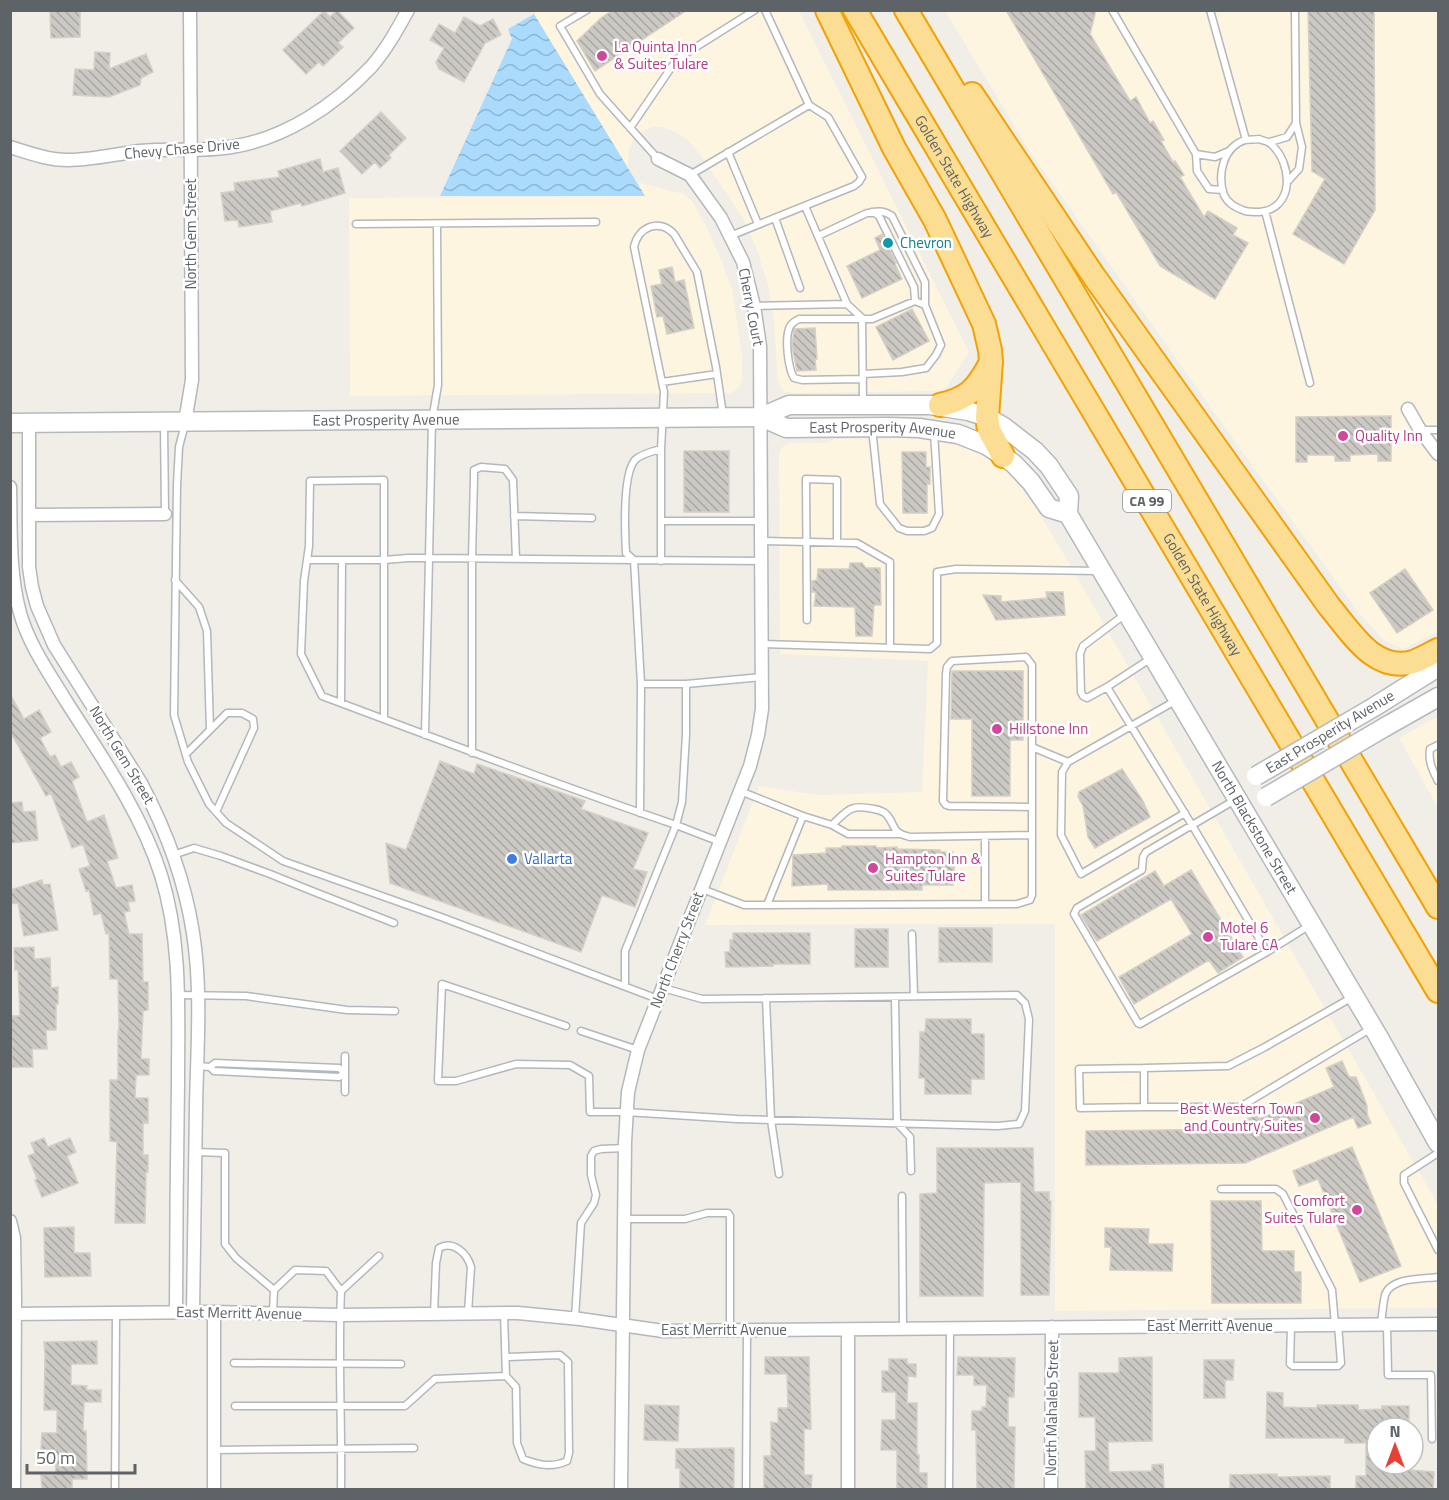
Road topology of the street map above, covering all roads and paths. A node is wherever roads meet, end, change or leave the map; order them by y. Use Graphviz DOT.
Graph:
graph roads {
  1 [pos="190,10"];
  2 [pos="408,10"];
  3 [pos="587,10"];
  4 [pos="755,10"];
  5 [pos="765,10"];
  6 [pos="827,10"];
  7 [pos="855,10"];
  8 [pos="1112,10"];
  9 [pos="1210,10"];
  10 [pos="1295,10"];
  11 [pos="909,16"];
  12 [pos="809,105"];
  13 [pos="1296,123"];
  14 [pos="630,128"];
  15 [pos="1246,140"];
  16 [pos="1270,142"];
  17 [pos="10,147"];
  18 [pos="190,150"];
  19 [pos="1229,151"];
  20 [pos="728,152"];
  21 [pos="1196,154"];
  22 [pos="658,159"];
  23 [pos="690,175"];
  24 [pos="1288,181"];
  25 [pos="1222,190"];
  26 [pos="805,206"];
  27 [pos="1265,211"];
  28 [pos="872,212"];
  29 [pos="775,218"];
  30 [pos="597,222"];
  31 [pos="356,224"];
  32 [pos="437,224"];
  33 [pos="758,224"];
  34 [pos="730,236"];
  35 [pos="818,236"];
  36 [pos="800,288"];
  37 [pos="915,302"];
  38 [pos="847,304"];
  39 [pos="925,305"];
  40 [pos="754,306"];
  41 [pos="862,318"];
  42 [pos="991,362"];
  43 [pos="717,374"];
  44 [pos="863,376"];
  45 [pos="662,382"];
  46 [pos="1310,383"];
  47 [pos="863,404"];
  48 [pos="940,405"];
  49 [pos="1408,409"];
  50 [pos="761,417"];
  51 [pos="987,417"];
  52 [pos="662,418"];
  53 [pos="724,418"];
  54 [pos="432,420"];
  55 [pos="164,422"];
  56 [pos="185,422"];
  57 [pos="10,423"];
  58 [pos="29,423"];
  59 [pos="872,428"];
  60 [pos="934,430"];
  61 [pos="1420,430"];
  62 [pos="1438,430"];
  63 [pos="661,448"];
  64 [pos="1438,454"];
  65 [pos="1003,456"];
  66 [pos="10,487"];
  67 [pos="165,514"];
  68 [pos="1068,514"];
  69 [pos="29,515"];
  70 [pos="514,516"];
  71 [pos="592,518"];
  72 [pos="762,520"];
  73 [pos="661,521"];
  74 [pos="762,541"];
  75 [pos="807,542"];
  76 [pos="837,542"];
  77 [pos="429,558"];
  78 [pos="471,558"];
  79 [pos="516,559"];
  80 [pos="307,560"];
  81 [pos="342,560"];
  82 [pos="384,560"];
  83 [pos="634,560"];
  84 [pos="661,561"];
  85 [pos="762,561"];
  86 [pos="1102,572"];
  87 [pos="176,580"];
  88 [pos="1127,613"];
  89 [pos="807,620"];
  90 [pos="762,644"];
  91 [pos="890,648"];
  92 [pos="1438,650"];
  93 [pos="1154,657"];
  94 [pos="1438,667"];
  95 [pos="762,677"];
  96 [pos="641,684"];
  97 [pos="686,684"];
  98 [pos="1107,687"];
  99 [pos="1438,697"];
  100 [pos="1178,699"];
  101 [pos="341,703"];
  102 [pos="384,719"];
  103 [pos="1131,726"];
  104 [pos="210,730"];
  105 [pos="425,735"];
  106 [pos="1438,745"];
  107 [pos="1032,747"];
  108 [pos="472,753"];
  109 [pos="186,754"];
  110 [pos="1068,762"];
  111 [pos="1438,782"];
  112 [pos="740,791"];
  113 [pos="1238,799"];
  114 [pos="1032,807"];
  115 [pos="216,812"];
  116 [pos="640,813"];
  117 [pos="1185,813"];
  118 [pos="803,816"];
  119 [pos="676,825"];
  120 [pos="832,825"];
  121 [pos="1192,825"];
  122 [pos="900,834"];
  123 [pos="1032,835"];
  124 [pos="985,836"];
  125 [pos="720,842"];
  126 [pos="173,855"];
  127 [pos="702,889"];
  128 [pos="985,904"];
  129 [pos="767,905"];
  130 [pos="1438,907"];
  131 [pos="394,923"];
  132 [pos="1312,924"];
  133 [pos="912,934"];
  134 [pos="1267,952"];
  135 [pos="625,987"];
  136 [pos="1438,991"];
  137 [pos="660,993"];
  138 [pos="178,995"];
  139 [pos="198,996"];
  140 [pos="895,996"];
  141 [pos="914,996"];
  142 [pos="1354,996"];
  143 [pos="766,998"];
  144 [pos="395,1011"];
  145 [pos="566,1026"];
  146 [pos="1373,1027"];
  147 [pos="581,1031"];
  148 [pos="638,1050"];
  149 [pos="345,1056"];
  150 [pos="196,1066"];
  151 [pos="1144,1068"];
  152 [pos="345,1073"];
  153 [pos="345,1092"];
  154 [pos="1144,1107"];
  155 [pos="626,1112"];
  156 [pos="771,1120"];
  157 [pos="897,1123"];
  158 [pos="1438,1143"];
  159 [pos="625,1148"];
  160 [pos="195,1152"];
  161 [pos="1438,1153"];
  162 [pos="911,1171"];
  163 [pos="779,1174"];
  164 [pos="1221,1189"];
  165 [pos="902,1196"];
  166 [pos="624,1219"];
  167 [pos="10,1221"];
  168 [pos="1438,1250"];
  169 [pos="379,1256"];
  170 [pos="1438,1277"];
  171 [pos="274,1290"];
  172 [pos="341,1291"];
  173 [pos="176,1312"];
  174 [pos="193,1312"];
  175 [pos="214,1312"];
  176 [pos="116,1313"];
  177 [pos="13,1314"];
  178 [pos="273,1314"];
  179 [pos="434,1314"];
  180 [pos="468,1314"];
  181 [pos="504,1314"];
  182 [pos="340,1315"];
  183 [pos="575,1319"];
  184 [pos="1438,1324"];
  185 [pos="1337,1325"];
  186 [pos="1384,1325"];
  187 [pos="622,1326"];
  188 [pos="1291,1326"];
  189 [pos="1052,1327"];
  190 [pos="903,1329"];
  191 [pos="951,1329"];
  192 [pos="747,1330"];
  193 [pos="848,1330"];
  194 [pos="730,1331"];
  195 [pos="506,1357"];
  196 [pos="234,1363"];
  197 [pos="340,1363"];
  198 [pos="401,1364"];
  199 [pos="507,1376"];
  200 [pos="235,1406"];
  201 [pos="340,1406"];
  202 [pos="1432,1439"];
  203 [pos="414,1448"];
  204 [pos="215,1450"];
  205 [pos="342,1450"];
  206 [pos="14,1490"];
  207 [pos="115,1490"];
  208 [pos="214,1490"];
  209 [pos="340,1490"];
  210 [pos="621,1490"];
  211 [pos="746,1490"];
  212 [pos="848,1490"];
  213 [pos="949,1490"];
  214 [pos="1051,1490"];
  1 -- 18 [label="street, North Gem Street"];
  2 -- 18 [label="street, Chevy Chase Drive"];
  3 -- 14 [label="lane"];
  4 -- 14 [label="lane"];
  5 -- 12 [label="lane"];
  6 -- 42 [label="highway"];
  7 -- 136 [label="highway, Golden State Highway / CA 99"];
  8 -- 21 [label="lane"];
  9 -- 15 [label="lane"];
  10 -- 13 [label="lane"];
  11 -- 92 [label="highway"];
  11 -- 130 [label="highway, CA 99"];
  12 -- 20 [label="lane"];
  12 -- 26 [label="lane"];
  13 -- 16 [label="lane"];
  13 -- 24 [label="lane"];
  14 -- 22 [label="lane"];
  15 -- 16 [label="lane"];
  15 -- 19 [label="lane"];
  16 -- 24 [label="lane"];
  17 -- 18 [label="street, Chevy Chase Drive"];
  18 -- 56 [label="street, North Gem Street"];
  19 -- 21 [label="lane"];
  19 -- 25 [label="lane"];
  20 -- 23 [label="lane"];
  20 -- 33 [label="lane"];
  21 -- 25 [label="lane"];
  22 -- 23 [label="street, Cherry Court"];
  23 -- 34 [label="street, Cherry Court"];
  24 -- 27 [label="lane"];
  25 -- 27 [label="lane"];
  26 -- 29 [label="lane"];
  26 -- 35 [label="lane"];
  27 -- 46 [label="lane"];
  28 -- 35 [label="lane"];
  28 -- 37 [label="lane"];
  28 -- 39 [label="lane"];
  29 -- 33 [label="lane"];
  29 -- 36 [label="lane"];
  30 -- 32 [label="lane"];
  31 -- 32 [label="lane"];
  32 -- 54 [label="lane"];
  33 -- 34 [label="lane"];
  34 -- 40 [label="street, Cherry Court"];
  35 -- 38 [label="lane"];
  37 -- 39 [label="lane"];
  37 -- 41 [label="lane"];
  38 -- 40 [label="lane"];
  38 -- 41 [label="lane"];
  39 -- 44 [label="lane"];
  40 -- 50 [label="street, Cherry Court"];
  41 -- 44 [label="lane"];
  41 -- 44 [label="lane"];
  42 -- 48 [label="highway"];
  42 -- 51 [label="highway"];
  43 -- 45 [label="lane"];
  43 -- 45 [label="lane"];
  43 -- 53 [label="lane"];
  44 -- 47 [label="lane"];
  45 -- 52 [label="lane"];
  47 -- 48 [label="main road, East Prosperity Avenue"];
  47 -- 50 [label="main road, East Prosperity Avenue"];
  48 -- 51 [label="main road, East Prosperity Avenue"];
  49 -- 61 [label="street"];
  50 -- 53 [label="main road, East Prosperity Avenue"];
  50 -- 59 [label="main road, East Prosperity Avenue"];
  50 -- 72 [label="street, North Cherry Street"];
  51 -- 65 [label="highway"];
  51 -- 68 [label="main road, North Blackstone Street"];
  52 -- 53 [label="main road, East Prosperity Avenue"];
  52 -- 54 [label="main road, East Prosperity Avenue"];
  52 -- 63 [label="lane"];
  54 -- 56 [label="main road, East Prosperity Avenue"];
  54 -- 77 [label="lane"];
  55 -- 56 [label="main road, East Prosperity Avenue"];
  55 -- 58 [label="main road, East Prosperity Avenue"];
  55 -- 67 [label="lane"];
  56 -- 87 [label="lane"];
  57 -- 58 [label="main road, East Prosperity Avenue"];
  58 -- 69 [label="street, North Gem Street"];
  59 -- 60 [label="main road, East Prosperity Avenue"];
  59 -- 60 [label="lane"];
  60 -- 65 [label="main road, East Prosperity Avenue"];
  61 -- 62 [label="lane"];
  61 -- 64 [label="street"];
  63 -- 73 [label="lane"];
  63 -- 83 [label="lane"];
  65 -- 68 [label="main road, North Blackstone Street"];
  66 -- 138 [label="street, North Gem Street"];
  67 -- 69 [label="street"];
  68 -- 86 [label="main road, North Blackstone Street"];
  69 -- 126 [label="street, North Gem Street"];
  70 -- 71 [label="lane"];
  70 -- 78 [label="lane"];
  70 -- 79 [label="lane"];
  72 -- 73 [label="lane"];
  72 -- 74 [label="street, North Cherry Street"];
  73 -- 84 [label="lane"];
  74 -- 75 [label="lane"];
  74 -- 85 [label="street, North Cherry Street"];
  75 -- 76 [label="lane"];
  75 -- 76 [label="lane"];
  75 -- 89 [label="lane"];
  76 -- 91 [label="lane"];
  77 -- 78 [label="lane"];
  77 -- 82 [label="lane"];
  77 -- 105 [label="lane"];
  78 -- 79 [label="lane"];
  78 -- 108 [label="lane"];
  79 -- 83 [label="lane"];
  80 -- 81 [label="lane"];
  80 -- 82 [label="lane"];
  80 -- 101 [label="lane"];
  81 -- 82 [label="lane"];
  81 -- 101 [label="lane"];
  82 -- 102 [label="lane"];
  83 -- 84 [label="lane"];
  83 -- 96 [label="lane"];
  84 -- 85 [label="lane"];
  85 -- 90 [label="street, North Cherry Street"];
  86 -- 88 [label="main road, North Blackstone Street"];
  86 -- 91 [label="lane"];
  87 -- 104 [label="lane"];
  87 -- 109 [label="lane"];
  88 -- 93 [label="main road, North Blackstone Street"];
  88 -- 98 [label="lane"];
  90 -- 91 [label="lane"];
  90 -- 95 [label="street, North Cherry Street"];
  93 -- 98 [label="lane"];
  93 -- 100 [label="main road, North Blackstone Street"];
  94 -- 113 [label="main road, East Prosperity Avenue, bridge"];
  95 -- 97 [label="lane"];
  95 -- 112 [label="street, North Cherry Street"];
  96 -- 97 [label="lane"];
  96 -- 116 [label="lane"];
  97 -- 119 [label="lane"];
  98 -- 103 [label="lane"];
  99 -- 113 [label="main road, East Prosperity Avenue, bridge"];
  100 -- 103 [label="lane"];
  100 -- 113 [label="main road, North Blackstone Street"];
  101 -- 102 [label="lane"];
  102 -- 105 [label="lane"];
  103 -- 110 [label="lane"];
  103 -- 117 [label="lane"];
  104 -- 109 [label="lane"];
  104 -- 115 [label="lane"];
  105 -- 108 [label="lane"];
  106 -- 111 [label="lane"];
  107 -- 110 [label="lane"];
  107 -- 114 [label="lane"];
  107 -- 114 [label="lane"];
  108 -- 116 [label="lane"];
  109 -- 115 [label="lane"];
  110 -- 117 [label="lane"];
  112 -- 118 [label="lane"];
  112 -- 125 [label="street, North Cherry Street"];
  113 -- 121 [label="lane"];
  113 -- 132 [label="main road, North Blackstone Street"];
  114 -- 123 [label="lane"];
  115 -- 135 [label="lane"];
  116 -- 119 [label="lane"];
  117 -- 121 [label="lane"];
  118 -- 120 [label="lane"];
  118 -- 129 [label="lane"];
  119 -- 125 [label="lane"];
  119 -- 135 [label="lane"];
  120 -- 122 [label="lane"];
  120 -- 122 [label="lane"];
  121 -- 134 [label="lane"];
  121 -- 134 [label="lane"];
  122 -- 124 [label="lane"];
  123 -- 124 [label="lane"];
  123 -- 128 [label="lane"];
  124 -- 128 [label="lane"];
  125 -- 127 [label="street, North Cherry Street"];
  126 -- 131 [label="lane"];
  126 -- 139 [label="street, North Gem Street"];
  127 -- 129 [label="lane"];
  127 -- 137 [label="street, North Cherry Street"];
  128 -- 129 [label="lane"];
  132 -- 134 [label="lane"];
  132 -- 142 [label="main road, North Blackstone Street"];
  133 -- 141 [label="lane"];
  135 -- 137 [label="lane"];
  137 -- 143 [label="lane"];
  137 -- 148 [label="street, North Cherry Street"];
  138 -- 139 [label="lane"];
  138 -- 173 [label="street, North Gem Street"];
  139 -- 144 [label="lane"];
  139 -- 150 [label="street, North Gem Street"];
  140 -- 141 [label="lane"];
  140 -- 143 [label="lane"];
  140 -- 157 [label="lane"];
  141 -- 157 [label="lane"];
  142 -- 146 [label="main road, North Blackstone Street"];
  142 -- 151 [label="lane"];
  143 -- 156 [label="lane"];
  145 -- 155 [label="lane"];
  146 -- 154 [label="lane"];
  146 -- 158 [label="main road, North Blackstone Street"];
  147 -- 148 [label="lane"];
  148 -- 155 [label="street, North Cherry Street"];
  149 -- 152 [label="lane"];
  150 -- 152 [label="lane"];
  150 -- 160 [label="street, North Gem Street"];
  151 -- 154 [label="lane"];
  151 -- 154 [label="lane"];
  152 -- 153 [label="lane"];
  155 -- 156 [label="lane"];
  155 -- 159 [label="street, North Cherry Street"];
  156 -- 157 [label="lane"];
  156 -- 163 [label="lane"];
  157 -- 162 [label="lane"];
  159 -- 166 [label="street, North Cherry Street"];
  159 -- 183 [label="lane"];
  160 -- 171 [label="lane"];
  160 -- 174 [label="street, North Gem Street"];
  161 -- 168 [label="lane"];
  164 -- 185 [label="lane"];
  165 -- 190 [label="lane"];
  166 -- 187 [label="street, North Cherry Street"];
  166 -- 194 [label="lane"];
  167 -- 177 [label="street"];
  169 -- 172 [label="lane"];
  170 -- 186 [label="lane"];
  171 -- 172 [label="lane"];
  171 -- 178 [label="lane"];
  172 -- 182 [label="lane"];
  173 -- 174 [label="street, East Merritt Avenue"];
  173 -- 176 [label="street, East Merritt Avenue"];
  174 -- 175 [label="street, East Merritt Avenue"];
  175 -- 178 [label="street, East Merritt Avenue"];
  175 -- 204 [label="street"];
  176 -- 177 [label="street, East Merritt Avenue"];
  176 -- 207 [label="lane"];
  177 -- 206 [label="street"];
  178 -- 182 [label="street, East Merritt Avenue"];
  179 -- 180 [label="street, East Merritt Avenue"];
  179 -- 180 [label="lane"];
  179 -- 182 [label="street, East Merritt Avenue"];
  180 -- 181 [label="street, East Merritt Avenue"];
  181 -- 183 [label="street, East Merritt Avenue"];
  181 -- 195 [label="lane"];
  182 -- 197 [label="lane"];
  183 -- 187 [label="street, East Merritt Avenue"];
  184 -- 186 [label="street, East Merritt Avenue"];
  185 -- 186 [label="street, East Merritt Avenue"];
  185 -- 188 [label="street, East Merritt Avenue"];
  185 -- 188 [label="lane"];
  186 -- 202 [label="lane"];
  187 -- 194 [label="street, East Merritt Avenue"];
  187 -- 210 [label="street, North Cherry Street"];
  188 -- 189 [label="street, East Merritt Avenue"];
  189 -- 191 [label="street, East Merritt Avenue"];
  189 -- 214 [label="street, North Mahaleb Street"];
  190 -- 191 [label="street, East Merritt Avenue"];
  190 -- 193 [label="street, East Merritt Avenue"];
  191 -- 213 [label="lane"];
  192 -- 193 [label="street, East Merritt Avenue"];
  192 -- 194 [label="street, East Merritt Avenue"];
  192 -- 211 [label="lane"];
  193 -- 212 [label="street"];
  195 -- 199 [label="lane"];
  195 -- 199 [label="lane"];
  196 -- 197 [label="lane"];
  197 -- 198 [label="lane"];
  197 -- 201 [label="lane"];
  199 -- 201 [label="lane"];
  200 -- 201 [label="lane"];
  201 -- 205 [label="lane"];
  203 -- 205 [label="lane"];
  204 -- 205 [label="lane"];
  204 -- 208 [label="street"];
  205 -- 209 [label="lane"];
}
